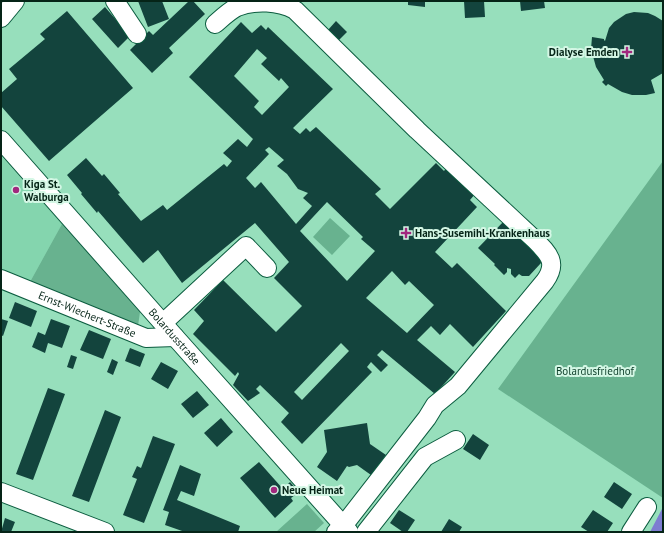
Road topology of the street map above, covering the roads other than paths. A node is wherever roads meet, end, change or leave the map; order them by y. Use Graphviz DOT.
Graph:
graph roads {
  1 [pos="16,1"];
  2 [pos="115,1"];
  3 [pos="1,18"];
  4 [pos="215,24"];
  5 [pos="137,34"];
  6 [pos="1,140"];
  7 [pos="267,268"];
  8 [pos="1,279"];
  9 [pos="163,323"];
  10 [pos="174,337"];
  11 [pos="456,440"];
  12 [pos="1,492"];
  13 [pos="647,507"];
  14 [pos="343,530"];
  15 [pos="102,531"];
  16 [pos="366,532"];
  17 [pos="631,532"];
  1 -- 3 [label="street"];
  2 -- 5 [label="street"];
  4 -- 14 [label="street"];
  6 -- 9 [label="street, Bolardusstraße"];
  7 -- 9 [label="street"];
  8 -- 10 [label="street, Ernst-Wiechert-Straße"];
  9 -- 10 [label="street, Bolardusstraße"];
  10 -- 14 [label="street, Bolardusstraße"];
  11 -- 16 [label="street"];
  12 -- 15 [label="street"];
  13 -- 17 [label="street"];
}
